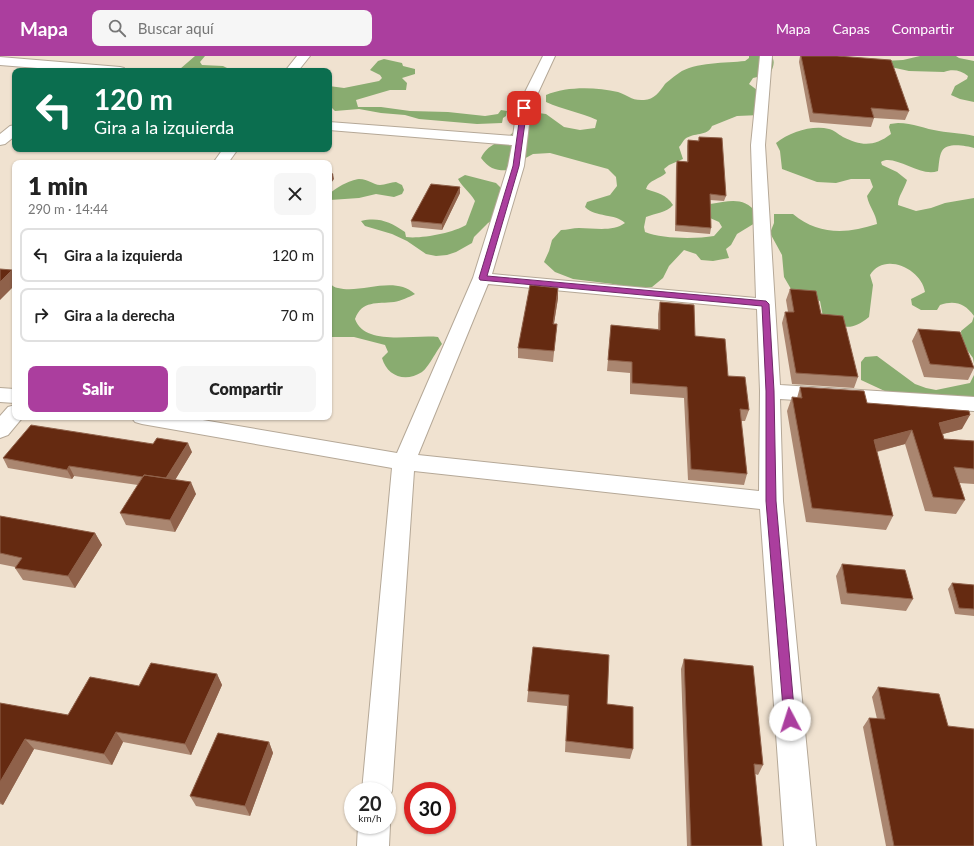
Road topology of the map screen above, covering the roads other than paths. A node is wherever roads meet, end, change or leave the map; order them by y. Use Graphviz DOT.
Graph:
graph roads {
  1 [pos="105,56"];
  2 [pos="304,56"];
  3 [pos="549,56"];
  4 [pos="766,56"];
  5 [pos="0,61"];
  6 [pos="68,68"];
  7 [pos="90,68"];
  8 [pos="294,68"];
  9 [pos="332,126"];
  10 [pos="12,131"];
  11 [pos="0,141"];
  12 [pos="520,141"];
  13 [pos="229,152"];
  14 [pos="222,160"];
  15 [pos="482,278"];
  16 [pos="766,304"];
  17 [pos="770,391"];
  18 [pos="0,395"];
  19 [pos="12,396"];
  20 [pos="974,404"];
  21 [pos="12,416"];
  22 [pos="159,420"];
  23 [pos="0,430"];
  24 [pos="404,462"];
  25 [pos="771,501"];
  26 [pos="378,782"];
  27 [pos="374,834"];
  28 [pos="373,846"];
  29 [pos="800,846"];
  1 -- 7 [label="street"];
  2 -- 8 [label="street"];
  3 -- 12 [label="street"];
  4 -- 16 [label="street"];
  5 -- 6 [label="street"];
  9 -- 12 [label="street"];
  10 -- 11 [label="street"];
  12 -- 15 [label="street"];
  13 -- 14 [label="street"];
  15 -- 16 [label="street"];
  15 -- 24 [label="street"];
  16 -- 17 [label="street"];
  17 -- 20 [label="street"];
  17 -- 25 [label="street"];
  18 -- 19 [label="street"];
  21 -- 23 [label="street"];
  22 -- 24 [label="street"];
  24 -- 25 [label="street"];
  24 -- 26 [label="street"];
  25 -- 29 [label="street"];
  27 -- 28 [label="street"];
}
